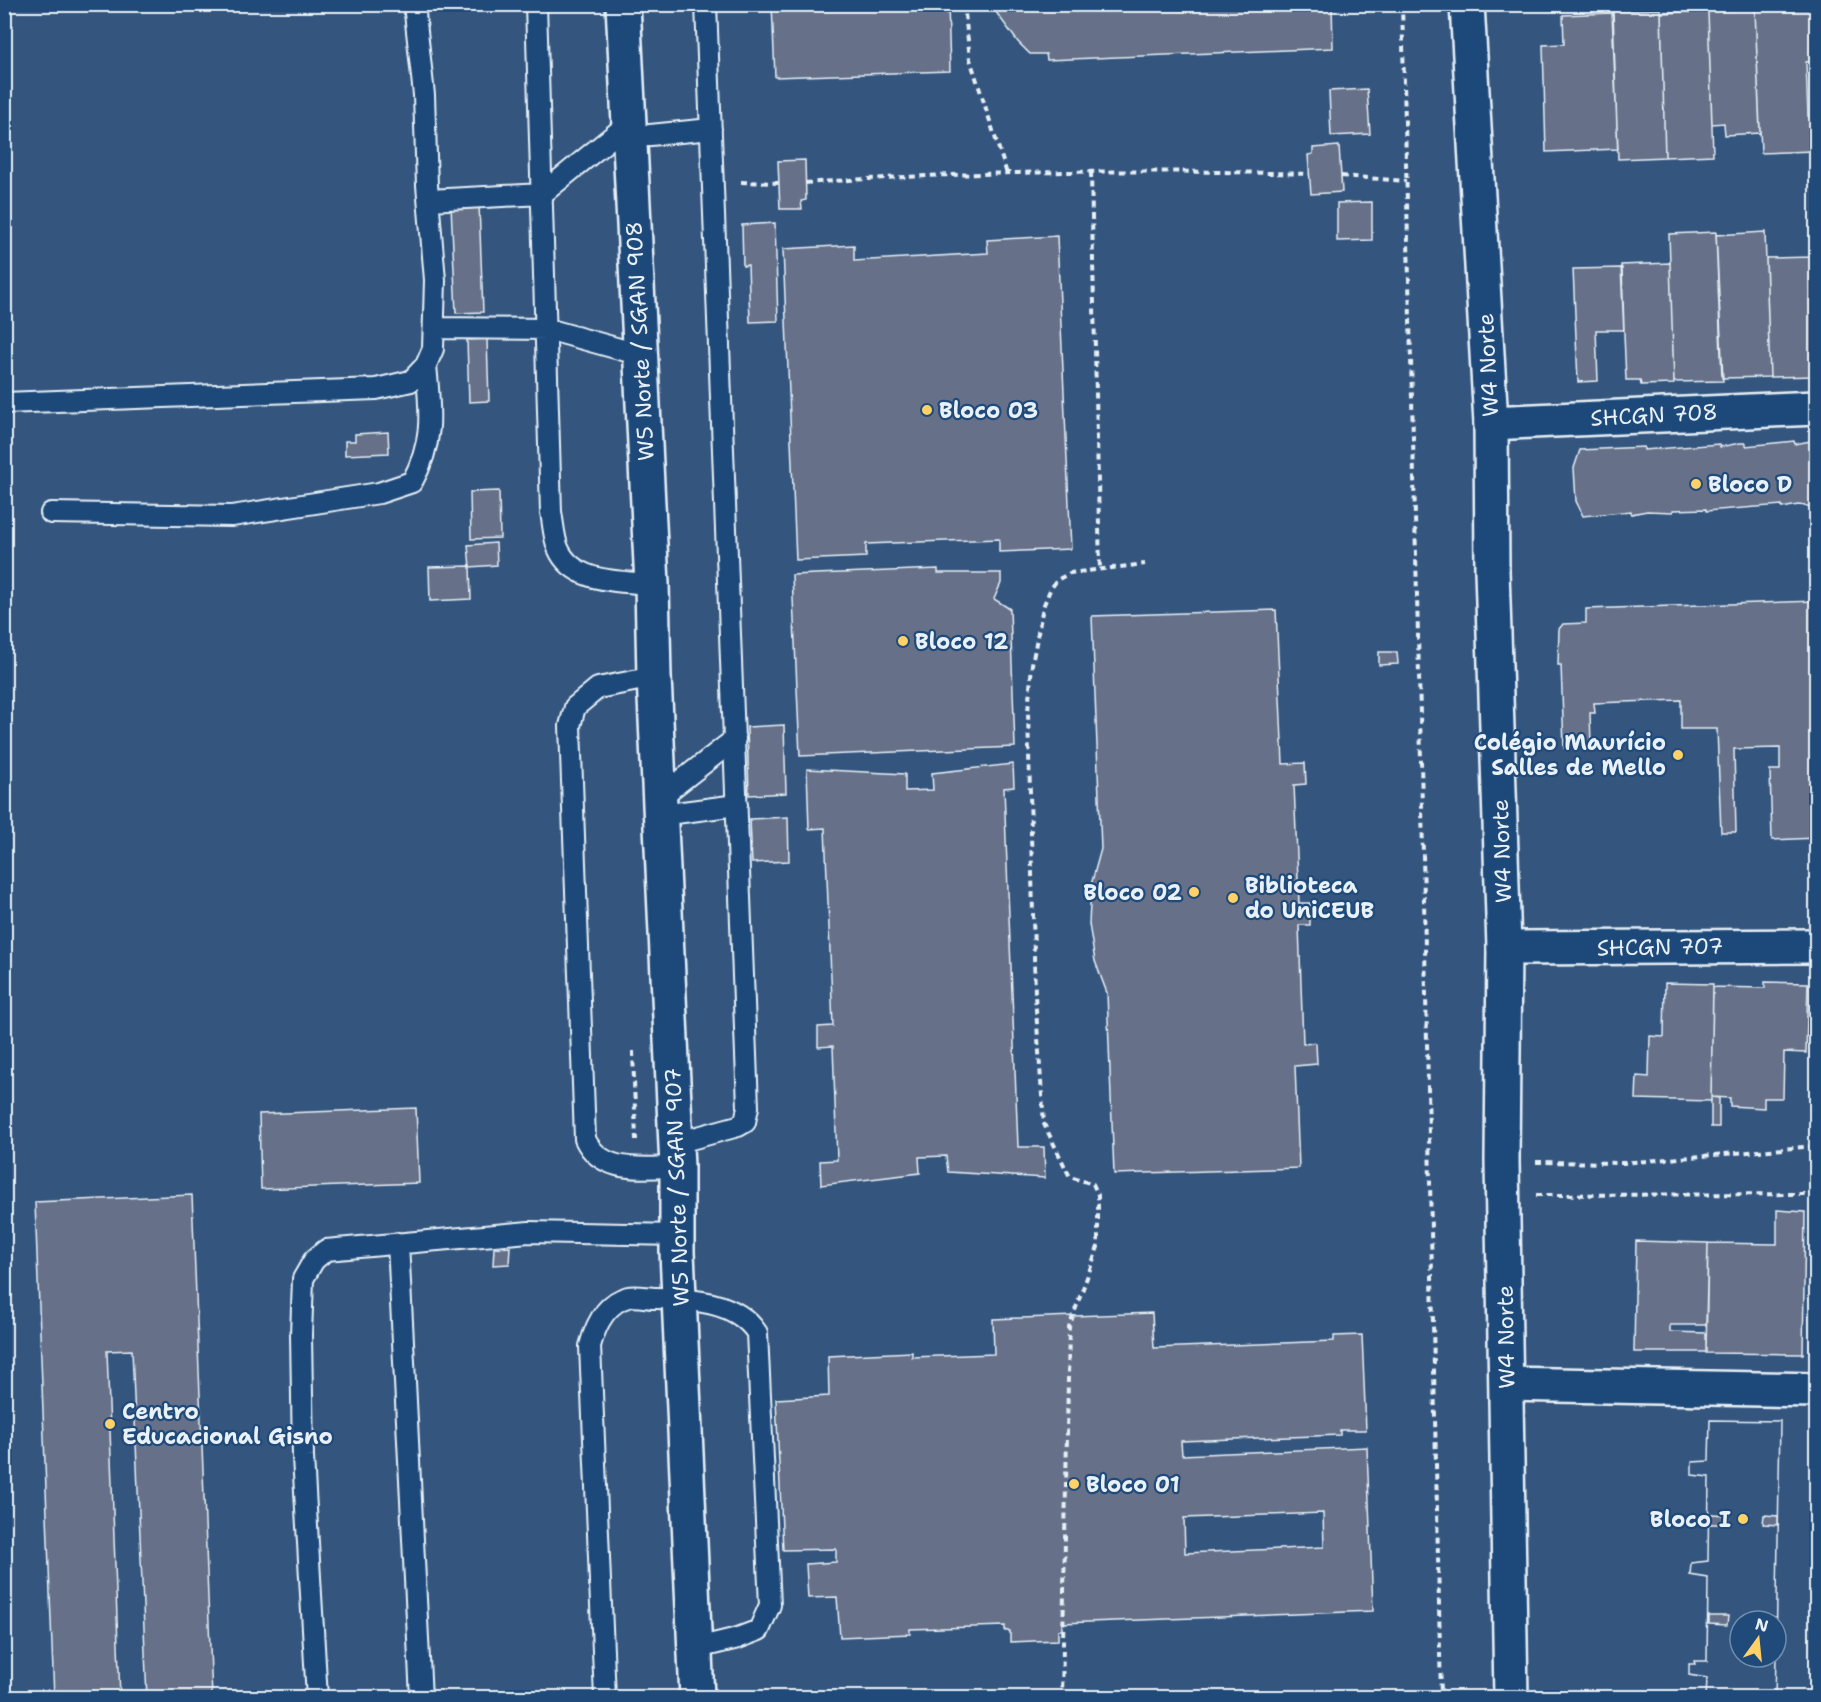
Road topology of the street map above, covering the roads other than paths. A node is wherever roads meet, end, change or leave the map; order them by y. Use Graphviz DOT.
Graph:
graph roads {
  1 [pos="536,4"];
  2 [pos="623,4"];
  3 [pos="706,4"];
  4 [pos="1467,4"];
  5 [pos="415,8"];
  6 [pos="711,129"];
  7 [pos="629,130"];
  8 [pos="543,194"];
  9 [pos="429,200"];
  10 [pos="434,328"];
  11 [pos="547,329"];
  12 [pos="641,355"];
  13 [pos="426,365"];
  14 [pos="4,403"];
  15 [pos="1816,408"];
  16 [pos="1491,423"];
  17 [pos="51,513"];
  18 [pos="652,584"];
  19 [pos="654,677"];
  20 [pos="735,739"];
  21 [pos="737,805"];
  22 [pos="660,807"];
  23 [pos="1816,946"];
  24 [pos="1504,948"];
  25 [pos="676,1155"];
  26 [pos="677,1235"];
  27 [pos="398,1243"];
  28 [pos="681,1298"];
  29 [pos="1507,1384"];
  30 [pos="1816,1390"];
  31 [pos="697,1648"];
  32 [pos="317,1698"];
  33 [pos="420,1698"];
  34 [pos="605,1698"];
  35 [pos="697,1698"];
  36 [pos="1511,1698"];
  1 -- 8 [label="lane"];
  2 -- 7 [label="main road, W5 Norte / SGAN 908"];
  3 -- 6 [label="lane"];
  4 -- 16 [label="main road, W4 Norte"];
  5 -- 9 [label="lane"];
  6 -- 7 [label="lane"];
  6 -- 20 [label="lane"];
  7 -- 8 [label="lane"];
  7 -- 12 [label="main road, W5 Norte / SGAN 908"];
  8 -- 9 [label="lane"];
  8 -- 11 [label="lane"];
  9 -- 10 [label="lane"];
  10 -- 11 [label="lane"];
  10 -- 13 [label="lane"];
  11 -- 12 [label="lane"];
  11 -- 18 [label="lane"];
  12 -- 18 [label="main road, W5 Norte / SGAN 908"];
  13 -- 14 [label="lane"];
  13 -- 17 [label="lane"];
  15 -- 16 [label="main road, SHCGN 708"];
  16 -- 24 [label="main road, W4 Norte"];
  18 -- 19 [label="main road, W5 Norte / SGAN 908"];
  19 -- 22 [label="main road, W5 Norte / SGAN 907"];
  19 -- 25 [label="lane"];
  20 -- 21 [label="lane"];
  20 -- 22 [label="lane"];
  21 -- 22 [label="lane"];
  21 -- 25 [label="lane"];
  22 -- 25 [label="main road, W5 Norte / SGAN 907"];
  23 -- 24 [label="main road, SHCGN 707"];
  24 -- 29 [label="main road, W4 Norte"];
  25 -- 26 [label="main road, W5 Norte / SGAN 907"];
  26 -- 27 [label="lane"];
  26 -- 28 [label="main road, W5 Norte / SGAN 907"];
  27 -- 32 [label="lane"];
  27 -- 33 [label="lane"];
  28 -- 31 [label="main road, W5 Norte / SGAN 907"];
  28 -- 31 [label="lane"];
  28 -- 34 [label="lane"];
  29 -- 30 [label="main road"];
  29 -- 36 [label="main road, W4 Norte"];
  31 -- 35 [label="main road, W5 Norte / SGAN 907"];
}
